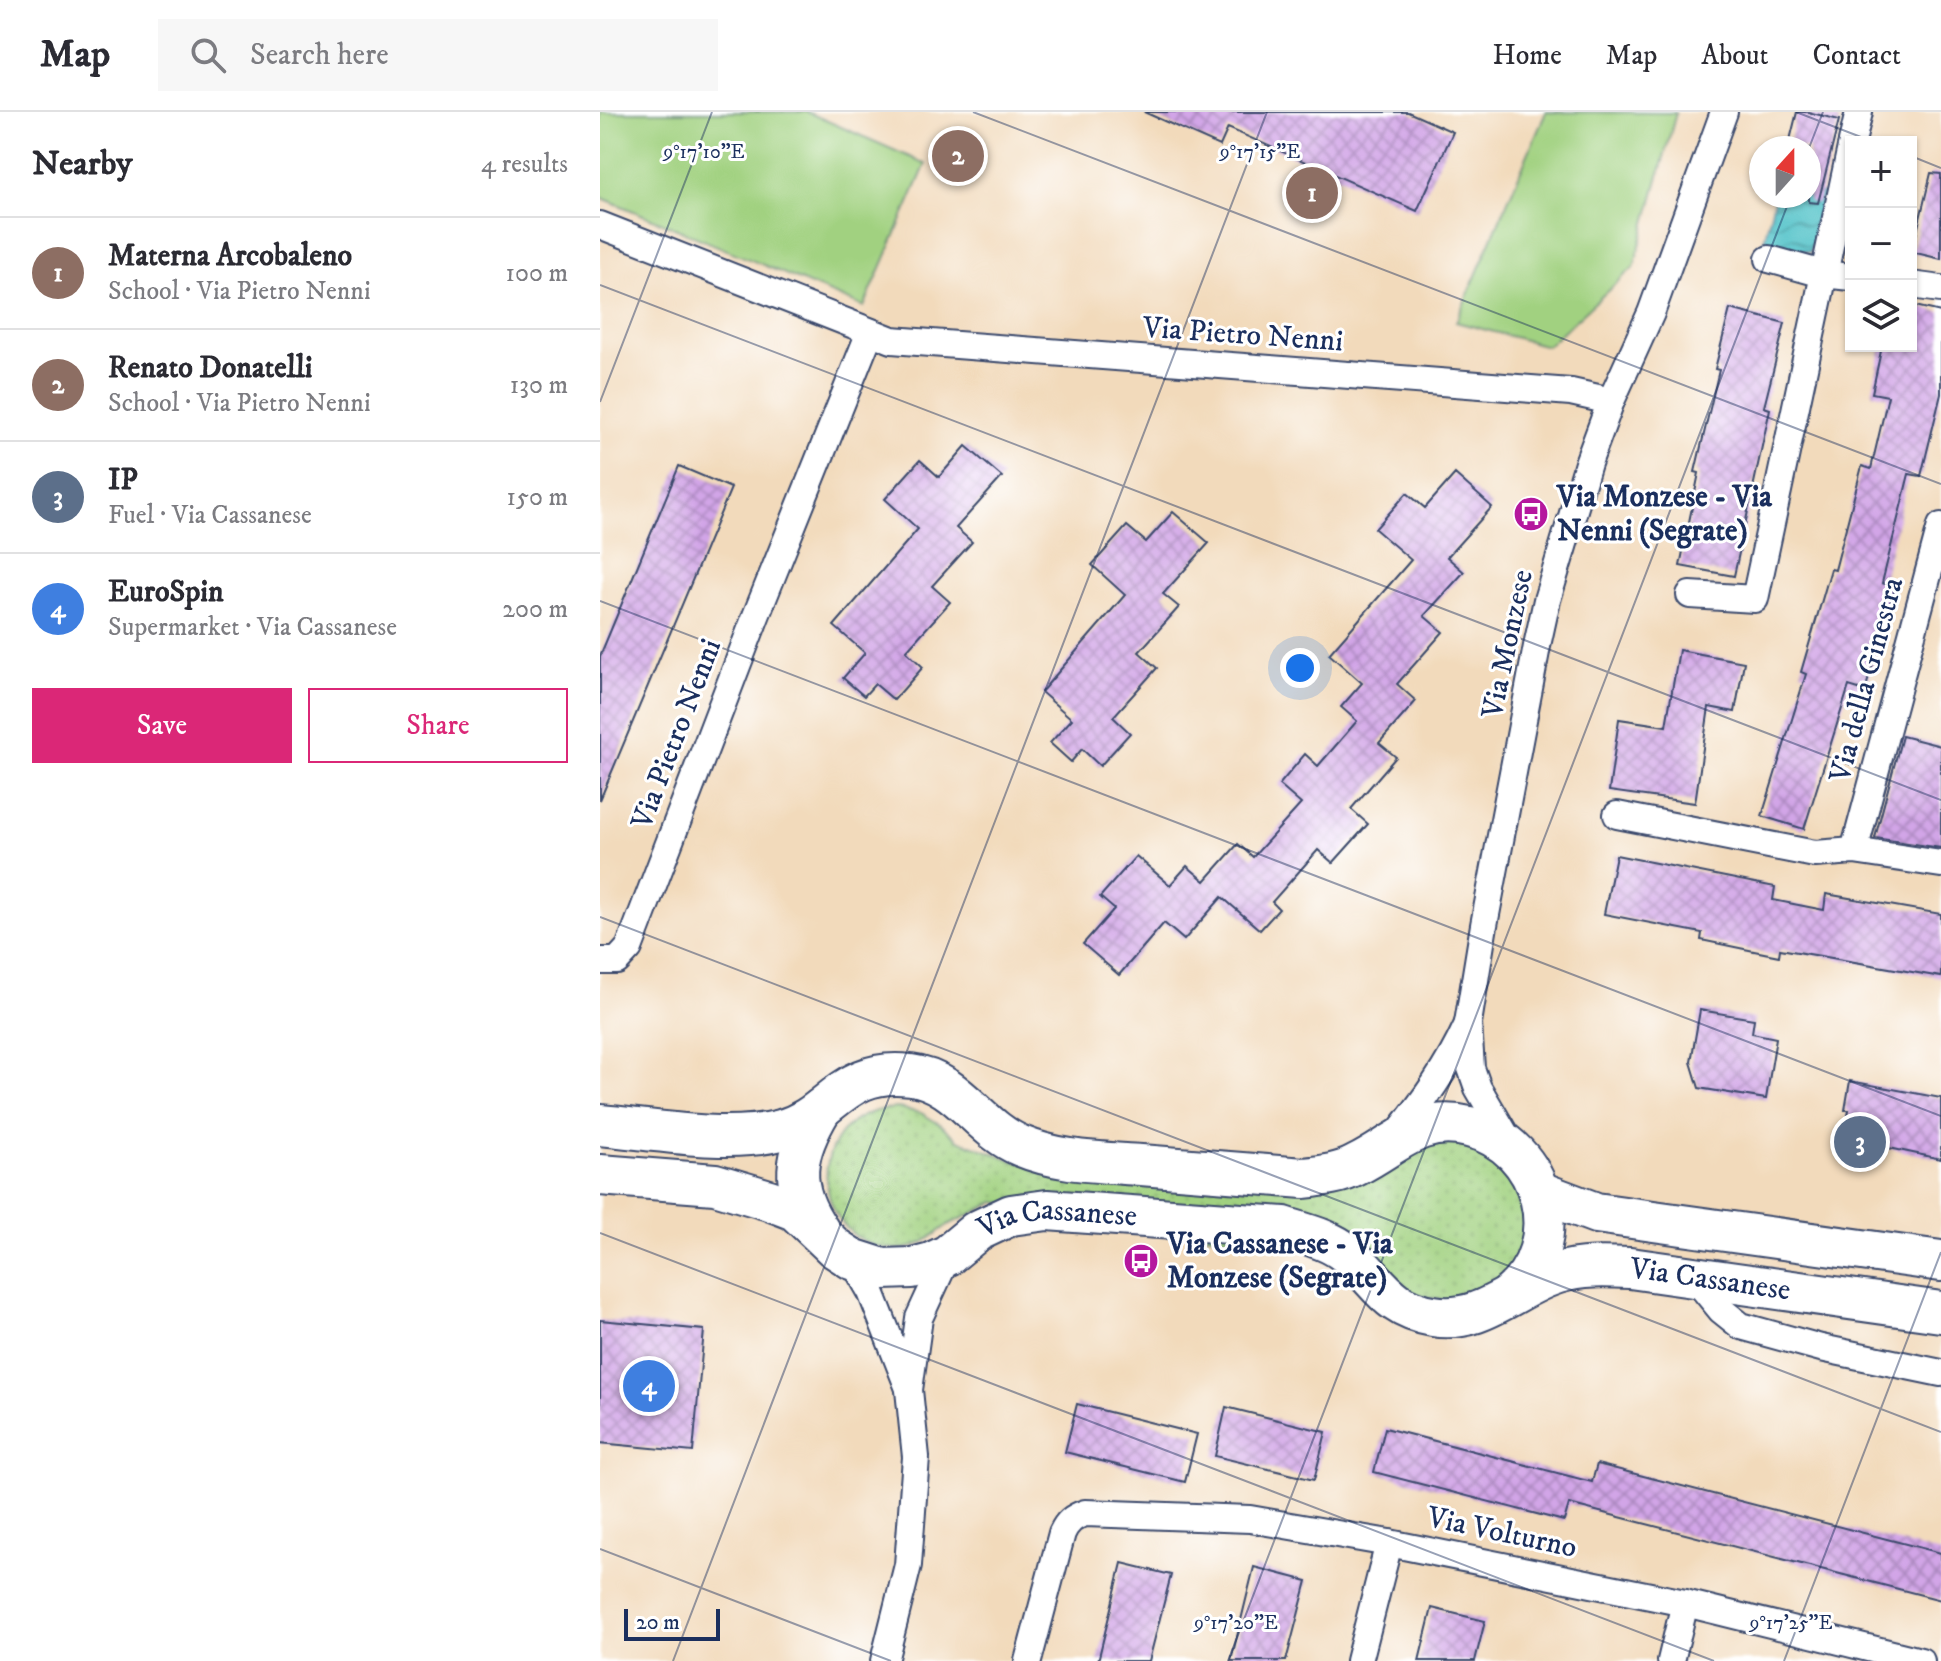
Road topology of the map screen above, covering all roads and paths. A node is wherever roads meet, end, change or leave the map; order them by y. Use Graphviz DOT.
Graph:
graph roads {
  1 [pos="1724,112"];
  2 [pos="1859,112"];
  3 [pos="1854,136"];
  4 [pos="1845,175"];
  5 [pos="600,225"];
  6 [pos="1769,259"];
  7 [pos="1823,274"];
  8 [pos="1845,276"];
  9 [pos="1917,286"];
  10 [pos="1941,289"];
  11 [pos="870,332"];
  12 [pos="1611,401"];
  13 [pos="1941,526"];
  14 [pos="1690,595"];
  15 [pos="1617,815"];
  16 [pos="1854,851"];
  17 [pos="1941,864"];
  18 [pos="600,961"];
  19 [pos="1468,1023"];
  20 [pos="821,1109"];
  21 [pos="600,1125"];
  22 [pos="1391,1142"];
  23 [pos="1516,1153"];
  24 [pos="600,1175"];
  25 [pos="1540,1192"];
  26 [pos="820,1232"];
  27 [pos="948,1255"];
  28 [pos="852,1259"];
  29 [pos="1941,1261"];
  30 [pos="1694,1277"];
  31 [pos="1503,1300"];
  32 [pos="1941,1312"];
  33 [pos="1941,1373"];
  34 [pos="909,1390"];
  35 [pos="1389,1543"];
  36 [pos="1685,1603"];
  37 [pos="884,1661"];
  38 [pos="1028,1661"];
  39 [pos="1359,1661"];
  40 [pos="1671,1661"];
  41 [pos="1921,1661"];
  1 -- 12 [label="street, Via Monzese"];
  2 -- 3 [label="street"];
  4 -- 7 [label="street"];
  5 -- 11 [label="street, Via Pietro Nenni"];
  6 -- 7 [label="street"];
  7 -- 8 [label="street"];
  7 -- 14 [label="street"];
  9 -- 10 [label="street"];
  11 -- 12 [label="street, Via Pietro Nenni"];
  11 -- 18 [label="street, Via Pietro Nenni"];
  12 -- 19 [label="street, Via Monzese"];
  13 -- 16 [label="street, Via della Ginestra"];
  15 -- 16 [label="street"];
  16 -- 17 [label="street"];
  19 -- 22 [label="street"];
  19 -- 23 [label="street"];
  20 -- 21 [label="main road, Via Cassanese"];
  20 -- 22 [label="main road, Via Cassanese"];
  20 -- 26 [label="main road"];
  22 -- 23 [label="main road, Via Cassanese"];
  23 -- 25 [label="main road"];
  24 -- 26 [label="main road, Via Cassanese"];
  25 -- 29 [label="main road, Via Cassanese"];
  25 -- 31 [label="main road"];
  26 -- 28 [label="main road, Via Cassanese"];
  27 -- 28 [label="main road, Via Cassanese"];
  27 -- 31 [label="main road, Via Cassanese"];
  27 -- 34 [label="street"];
  28 -- 34 [label="street"];
  30 -- 31 [label="main road, Via Cassanese"];
  30 -- 32 [label="main road, Via Cassanese"];
  30 -- 33 [label="street"];
  34 -- 37 [label="street"];
  35 -- 36 [label="street, Via Volturno"];
  35 -- 38 [label="street, Via Volturno"];
  35 -- 39 [label="street"];
  36 -- 40 [label="street"];
  36 -- 41 [label="street, Via Volturno"];
}
